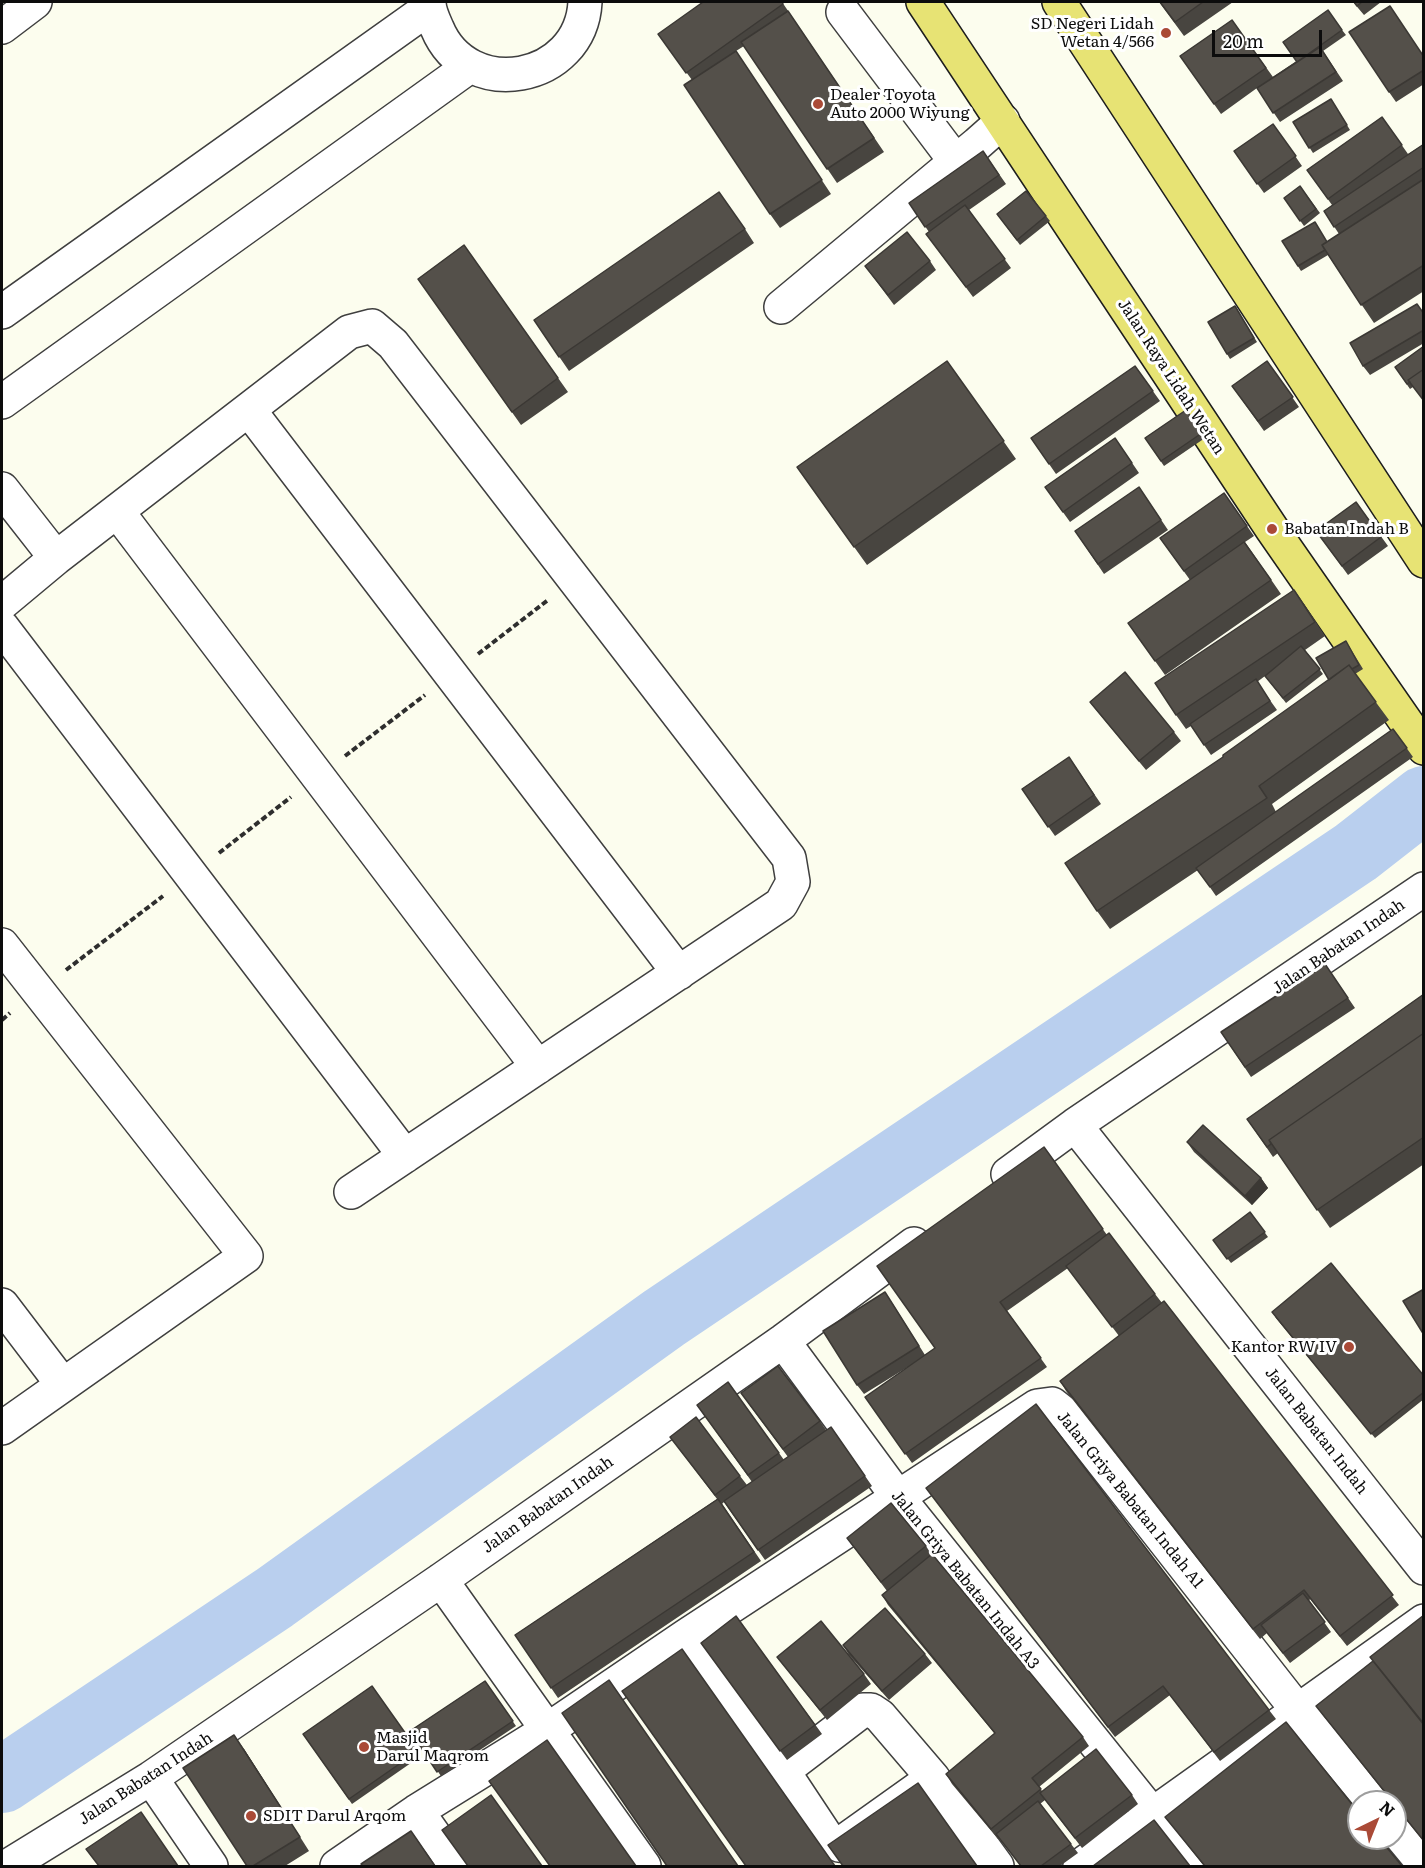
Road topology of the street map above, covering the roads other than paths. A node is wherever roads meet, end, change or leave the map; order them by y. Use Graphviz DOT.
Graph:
graph roads {
  1 [pos="585,2"];
  2 [pos="923,2"];
  3 [pos="1059,2"];
  4 [pos="429,5"];
  5 [pos="842,12"];
  6 [pos="470,66"];
  7 [pos="1002,121"];
  8 [pos="956,162"];
  9 [pos="781,306"];
  10 [pos="2,312"];
  11 [pos="2,402"];
  12 [pos="249,410"];
  13 [pos="2,489"];
  14 [pos="117,511"];
  15 [pos="56,558"];
  16 [pos="1424,561"];
  17 [pos="2,603"];
  18 [pos="2,627"];
  19 [pos="1424,748"];
  20 [pos="1424,890"];
  21 [pos="2,945"];
  22 [pos="679,972"];
  23 [pos="538,1067"];
  24 [pos="1075,1125"];
  25 [pos="405,1156"];
  26 [pos="351,1192"];
  27 [pos="981,1195"];
  28 [pos="934,1230"];
  29 [pos="2,1305"];
  30 [pos="783,1341"];
  31 [pos="63,1385"];
  32 [pos="2,1428"];
  33 [pos="897,1496"];
  34 [pos="1424,1568"];
  35 [pos="441,1580"];
  36 [pos="1424,1621"];
  37 [pos="686,1636"];
  38 [pos="1298,1711"];
  39 [pos="546,1731"];
  40 [pos="783,1771"];
  41 [pos="151,1778"];
  42 [pos="933,1778"];
  43 [pos="1363,1790"];
  44 [pos="417,1811"];
  45 [pos="1152,1815"];
  46 [pos="1407,1843"];
  47 [pos="1424,1864"];
  48 [pos="8,1866"];
  49 [pos="211,1866"];
  50 [pos="337,1866"];
  51 [pos="456,1866"];
  52 [pos="644,1866"];
  53 [pos="997,1866"];
  54 [pos="1080,1866"];
  55 [pos="1192,1866"];
  1 -- 6 [label="street"];
  2 -- 7 [label="main road, Jalan Raya Lidah Wetan"];
  3 -- 16 [label="main road"];
  4 -- 6 [label="street"];
  4 -- 10 [label="street"];
  5 -- 8 [label="street"];
  6 -- 11 [label="street"];
  7 -- 8 [label="street"];
  7 -- 19 [label="main road, Jalan Raya Lidah Wetan"];
  8 -- 9 [label="street"];
  12 -- 14 [label="street"];
  12 -- 22 [label="street"];
  12 -- 22 [label="street"];
  13 -- 15 [label="street"];
  14 -- 15 [label="street"];
  14 -- 23 [label="street"];
  15 -- 17 [label="street"];
  18 -- 25 [label="street"];
  20 -- 24 [label="street, Jalan Babatan Indah"];
  21 -- 31 [label="street"];
  22 -- 23 [label="street"];
  23 -- 25 [label="street"];
  24 -- 27 [label="street, Jalan Babatan Indah"];
  24 -- 34 [label="street, Jalan Babatan Indah"];
  25 -- 26 [label="street"];
  28 -- 30 [label="street, Jalan Babatan Indah"];
  29 -- 31 [label="street"];
  30 -- 33 [label="street, Jalan Griya Babatan Indah A3"];
  30 -- 35 [label="street, Jalan Babatan Indah"];
  31 -- 32 [label="street"];
  33 -- 37 [label="street"];
  33 -- 38 [label="street, Jalan Griya Babatan Indah A1"];
  33 -- 45 [label="street, Jalan Griya Babatan Indah A3"];
  35 -- 39 [label="street"];
  35 -- 41 [label="street, Jalan Babatan Indah"];
  36 -- 38 [label="street"];
  37 -- 39 [label="street"];
  37 -- 40 [label="street"];
  38 -- 43 [label="street"];
  38 -- 45 [label="street"];
  39 -- 44 [label="street"];
  39 -- 52 [label="street"];
  40 -- 42 [label="street"];
  40 -- 42 [label="street"];
  41 -- 48 [label="street, Jalan Babatan Indah"];
  41 -- 49 [label="street"];
  42 -- 53 [label="street"];
  44 -- 50 [label="street"];
  44 -- 51 [label="street"];
  45 -- 54 [label="street"];
  45 -- 55 [label="street, Jalan Griya Babatan Indah A3"];
  46 -- 47 [label="street"];
}
